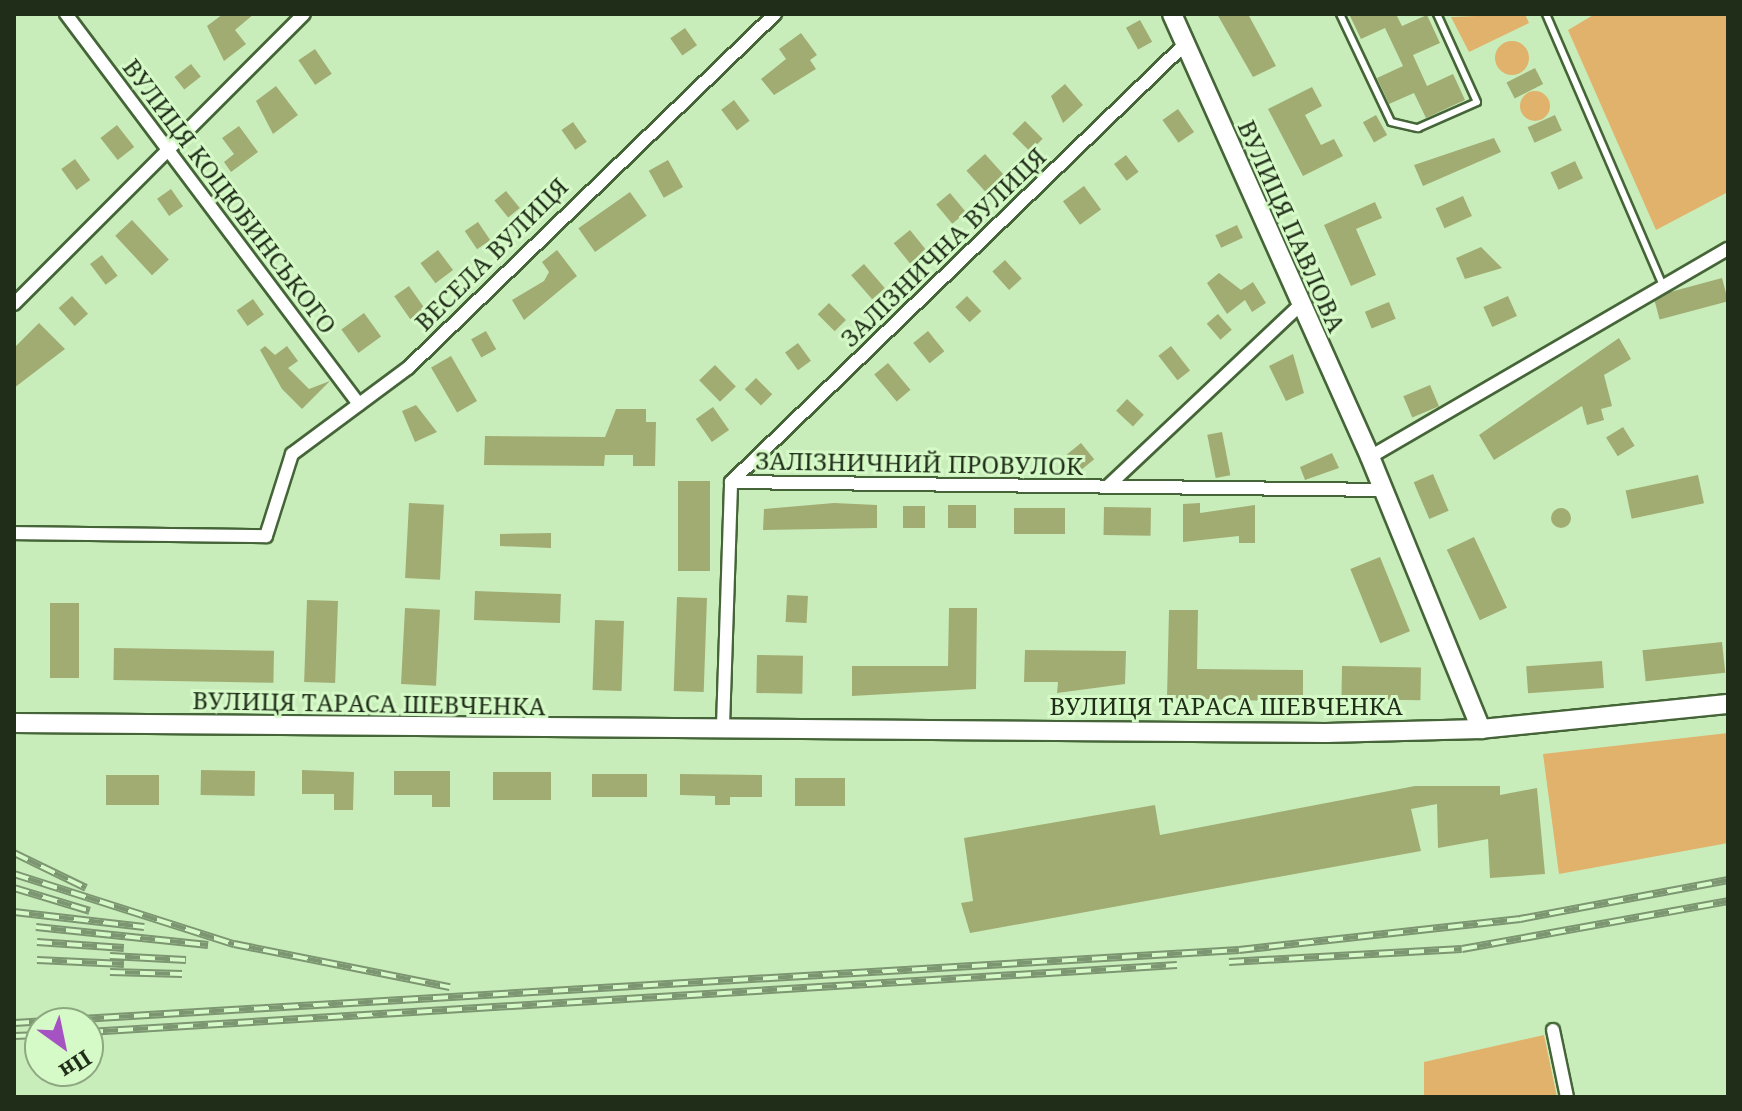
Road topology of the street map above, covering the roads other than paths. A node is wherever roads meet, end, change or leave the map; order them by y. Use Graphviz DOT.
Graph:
graph roads {
  1 [pos="66,14"];
  2 [pos="304,14"];
  3 [pos="775,14"];
  4 [pos="1172,14"];
  5 [pos="1340,14"];
  6 [pos="1437,14"];
  7 [pos="1546,14"];
  8 [pos="1185,44"];
  9 [pos="167,148"];
  10 [pos="1728,249"];
  11 [pos="1663,288"];
  12 [pos="14,304"];
  13 [pos="1301,304"];
  14 [pos="359,404"];
  15 [pos="1370,457"];
  16 [pos="731,482"];
  17 [pos="1107,487"];
  18 [pos="1383,490"];
  19 [pos="14,533"];
  20 [pos="1728,704"];
  21 [pos="14,723"];
  22 [pos="723,726"];
  23 [pos="1481,729"];
  24 [pos="1553,1030"];
  25 [pos="1567,1097"];
  1 -- 9 [label="street, ВУЛИЦЯ КОЦЮБИНСЬКОГО"];
  2 -- 9 [label="street"];
  3 -- 14 [label="street, ВЕСЕЛА ВУЛИЦЯ"];
  4 -- 8 [label="main road, ВУЛИЦЯ ПАВЛОВА"];
  5 -- 6 [label="lane"];
  7 -- 11 [label="lane"];
  8 -- 13 [label="main road, ВУЛИЦЯ ПАВЛОВА"];
  8 -- 16 [label="street, ЗАЛІЗНИЧНА ВУЛИЦЯ"];
  9 -- 12 [label="street"];
  9 -- 14 [label="street, ВУЛИЦЯ КОЦЮБИНСЬКОГО"];
  10 -- 11 [label="street"];
  11 -- 15 [label="street"];
  13 -- 15 [label="main road, ВУЛИЦЯ ПАВЛОВА"];
  13 -- 17 [label="street, ЗАЛІЗНИЧНИЙ ПРОВУЛОК"];
  14 -- 19 [label="street, ВЕСЕЛА ВУЛИЦЯ"];
  15 -- 18 [label="main road, ВУЛИЦЯ ПАВЛОВА"];
  16 -- 17 [label="street, ЗАЛІЗНИЧНИЙ ПРОВУЛОК"];
  16 -- 22 [label="street"];
  17 -- 18 [label="street, ЗАЛІЗНИЧНИЙ ПРОВУЛОК"];
  18 -- 23 [label="main road, ВУЛИЦЯ ПАВЛОВА"];
  20 -- 23 [label="main road, ВУЛИЦЯ ТАРАСА ШЕВЧЕНКА"];
  21 -- 22 [label="main road, ВУЛИЦЯ ТАРАСА ШЕВЧЕНКА"];
  22 -- 23 [label="main road, ВУЛИЦЯ ТАРАСА ШЕВЧЕНКА"];
  24 -- 25 [label="street"];
}
